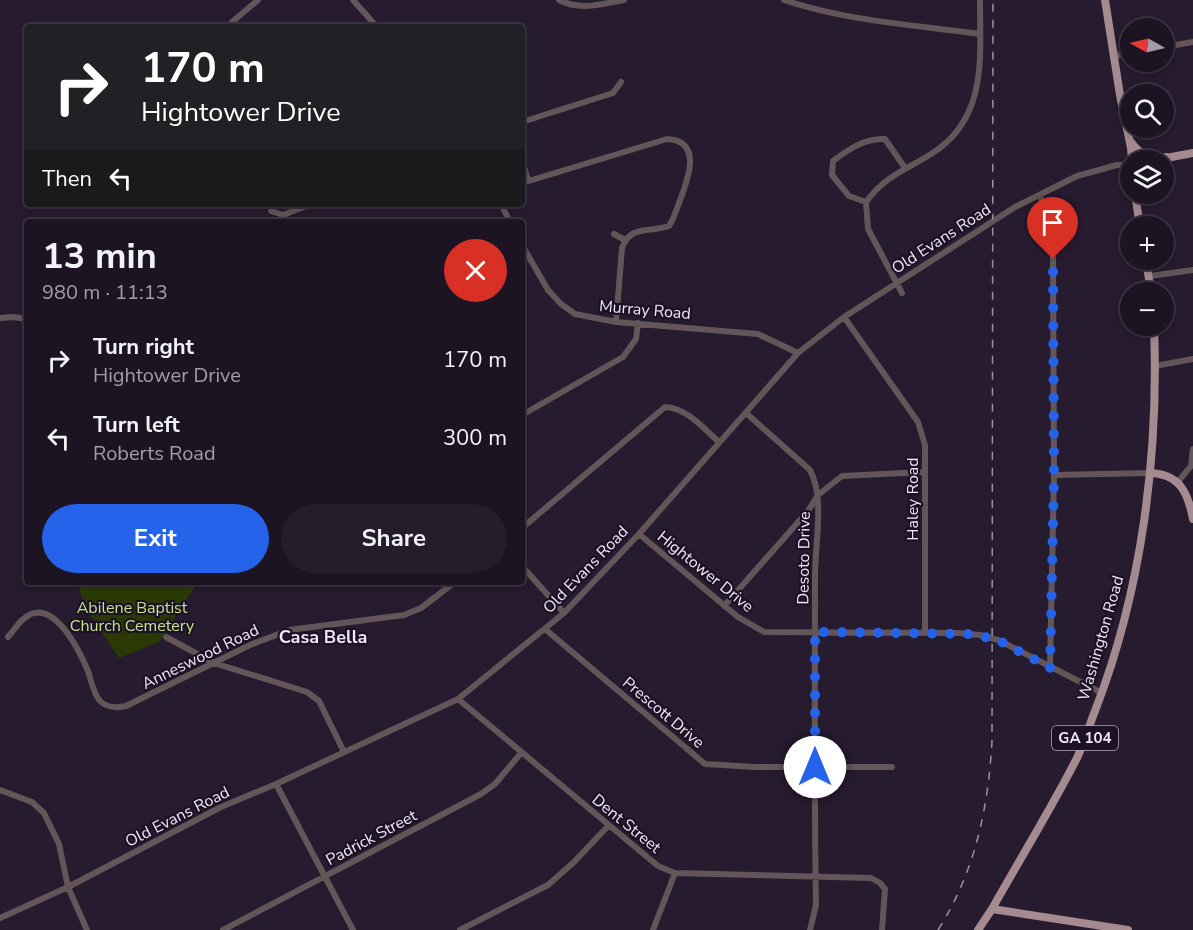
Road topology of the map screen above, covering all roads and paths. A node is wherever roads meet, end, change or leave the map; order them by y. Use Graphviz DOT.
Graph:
graph roads {
  1 [pos="258,0"];
  2 [pos="353,0"];
  3 [pos="559,0"];
  4 [pos="624,0"];
  5 [pos="784,0"];
  6 [pos="980,0"];
  7 [pos="1105,0"];
  8 [pos="232,22"];
  9 [pos="374,24"];
  10 [pos="980,34"];
  11 [pos="1193,42"];
  12 [pos="1174,45"];
  13 [pos="1120,55"];
  14 [pos="1113,56"];
  15 [pos="621,82"];
  16 [pos="525,122"];
  17 [pos="1130,141"];
  18 [pos="1130,150"];
  19 [pos="1138,150"];
  20 [pos="1193,153"];
  21 [pos="1174,157"];
  22 [pos="1120,165"];
  23 [pos="905,168"];
  24 [pos="525,182"];
  25 [pos="1040,195"];
  26 [pos="866,202"];
  27 [pos="303,207"];
  28 [pos="271,211"];
  29 [pos="614,234"];
  30 [pos="625,240"];
  31 [pos="525,250"];
  32 [pos="1148,270"];
  33 [pos="1193,270"];
  34 [pos="1150,276"];
  35 [pos="1150,282"];
  36 [pos="897,283"];
  37 [pos="902,293"];
  38 [pos="844,317"];
  39 [pos="0,318"];
  40 [pos="24,319"];
  41 [pos="616,322"];
  42 [pos="638,323"];
  43 [pos="1154,336"];
  44 [pos="798,353"];
  45 [pos="1193,359"];
  46 [pos="1155,366"];
  47 [pos="525,413"];
  48 [pos="746,413"];
  49 [pos="718,442"];
  50 [pos="1193,448"];
  51 [pos="925,472"];
  52 [pos="1150,473"];
  53 [pos="1054,475"];
  54 [pos="1177,483"];
  55 [pos="818,495"];
  56 [pos="1193,519"];
  57 [pos="525,525"];
  58 [pos="639,534"];
  59 [pos="525,569"];
  60 [pos="451,585"];
  61 [pos="724,606"];
  62 [pos="564,613"];
  63 [pos="545,629"];
  64 [pos="815,632"];
  65 [pos="925,633"];
  66 [pos="9,636"];
  67 [pos="166,637"];
  68 [pos="214,663"];
  69 [pos="1050,668"];
  70 [pos="1102,693"];
  71 [pos="458,699"];
  72 [pos="344,752"];
  73 [pos="521,753"];
  74 [pos="815,767"];
  75 [pos="892,767"];
  76 [pos="276,784"];
  77 [pos="0,790"];
  78 [pos="608,826"];
  79 [pos="675,873"];
  80 [pos="815,875"];
  81 [pos="326,877"];
  82 [pos="68,887"];
  83 [pos="992,909"];
  84 [pos="0,918"];
  85 [pos="87,930"];
  86 [pos="223,930"];
  87 [pos="353,930"];
  88 [pos="460,930"];
  89 [pos="653,930"];
  90 [pos="810,930"];
  91 [pos="882,930"];
  92 [pos="978,930"];
  93 [pos="1128,930"];
  1 -- 8 [label="street"];
  2 -- 9 [label="street"];
  3 -- 4 [label="street"];
  5 -- 10 [label="street"];
  6 -- 10 [label="street"];
  7 -- 14 [label="main road"];
  10 -- 23 [label="street"];
  11 -- 12 [label="street"];
  13 -- 14 [label="street"];
  14 -- 17 [label="main road"];
  15 -- 16 [label="street"];
  17 -- 18 [label="main road"];
  17 -- 19 [label="main road"];
  20 -- 21 [label="main road"];
  22 -- 25 [label="street, Old Evans Road"];
  23 -- 26 [label="street"];
  23 -- 26 [label="street"];
  24 -- 30 [label="street"];
  25 -- 36 [label="street, Old Evans Road"];
  25 -- 53 [label="street"];
  26 -- 36 [label="street"];
  27 -- 28 [label="street"];
  29 -- 30 [label="street"];
  30 -- 41 [label="street"];
  31 -- 41 [label="street, Murray Road"];
  32 -- 34 [label="main road"];
  33 -- 34 [label="street"];
  34 -- 35 [label="main road"];
  36 -- 37 [label="street"];
  36 -- 38 [label="street, Old Evans Road"];
  38 -- 44 [label="street, Old Evans Road"];
  38 -- 51 [label="street, Haley Road"];
  39 -- 40 [label="street"];
  41 -- 42 [label="street, Murray Road"];
  42 -- 44 [label="street, Murray Road"];
  42 -- 47 [label="street"];
  43 -- 46 [label="main road, Washington Road / GA 104"];
  44 -- 48 [label="street, Old Evans Road"];
  45 -- 46 [label="street"];
  46 -- 52 [label="main road, Washington Road / GA 104"];
  48 -- 49 [label="street, Old Evans Road"];
  48 -- 55 [label="street, Desoto Drive"];
  49 -- 57 [label="street"];
  49 -- 58 [label="street, Old Evans Road"];
  50 -- 54 [label="street"];
  51 -- 55 [label="street"];
  51 -- 65 [label="street, Haley Road"];
  52 -- 53 [label="street"];
  52 -- 54 [label="main road"];
  52 -- 70 [label="main road, Washington Road / GA 104"];
  53 -- 69 [label="street"];
  54 -- 56 [label="main road"];
  55 -- 61 [label="street"];
  55 -- 64 [label="street, Desoto Drive"];
  58 -- 61 [label="street, Hightower Drive"];
  58 -- 62 [label="street, Old Evans Road"];
  59 -- 62 [label="street"];
  60 -- 68 [label="street, Anneswood Road"];
  61 -- 64 [label="street, Hightower Drive"];
  62 -- 63 [label="street, Old Evans Road"];
  63 -- 71 [label="street, Old Evans Road"];
  63 -- 74 [label="street, Prescott Drive"];
  64 -- 65 [label="street, Hightower Drive"];
  64 -- 74 [label="street, Desoto Drive"];
  65 -- 69 [label="street, Hightower Drive"];
  66 -- 68 [label="street, Anneswood Road"];
  67 -- 68 [label="street"];
  68 -- 72 [label="street"];
  69 -- 70 [label="street, Hightower Drive"];
  70 -- 83 [label="main road, Washington Road / GA 104"];
  71 -- 72 [label="street, Old Evans Road"];
  71 -- 73 [label="street, Dent Street"];
  72 -- 76 [label="street, Old Evans Road"];
  73 -- 78 [label="street, Dent Street"];
  73 -- 81 [label="street, Padrick Street"];
  74 -- 75 [label="street, Prescott Drive"];
  74 -- 80 [label="street, Desoto Drive"];
  76 -- 81 [label="street"];
  76 -- 82 [label="street, Old Evans Road"];
  77 -- 82 [label="street"];
  78 -- 79 [label="street, Dent Street"];
  78 -- 88 [label="street"];
  79 -- 80 [label="street, Dent Street"];
  79 -- 89 [label="street"];
  80 -- 90 [label="street, Desoto Drive"];
  80 -- 91 [label="street, Dent Street"];
  81 -- 86 [label="street, Padrick Street"];
  81 -- 87 [label="street"];
  82 -- 84 [label="street, Old Evans Road"];
  82 -- 85 [label="street"];
  83 -- 92 [label="main road, Washington Road / GA 104"];
  83 -- 93 [label="main road"];
}
